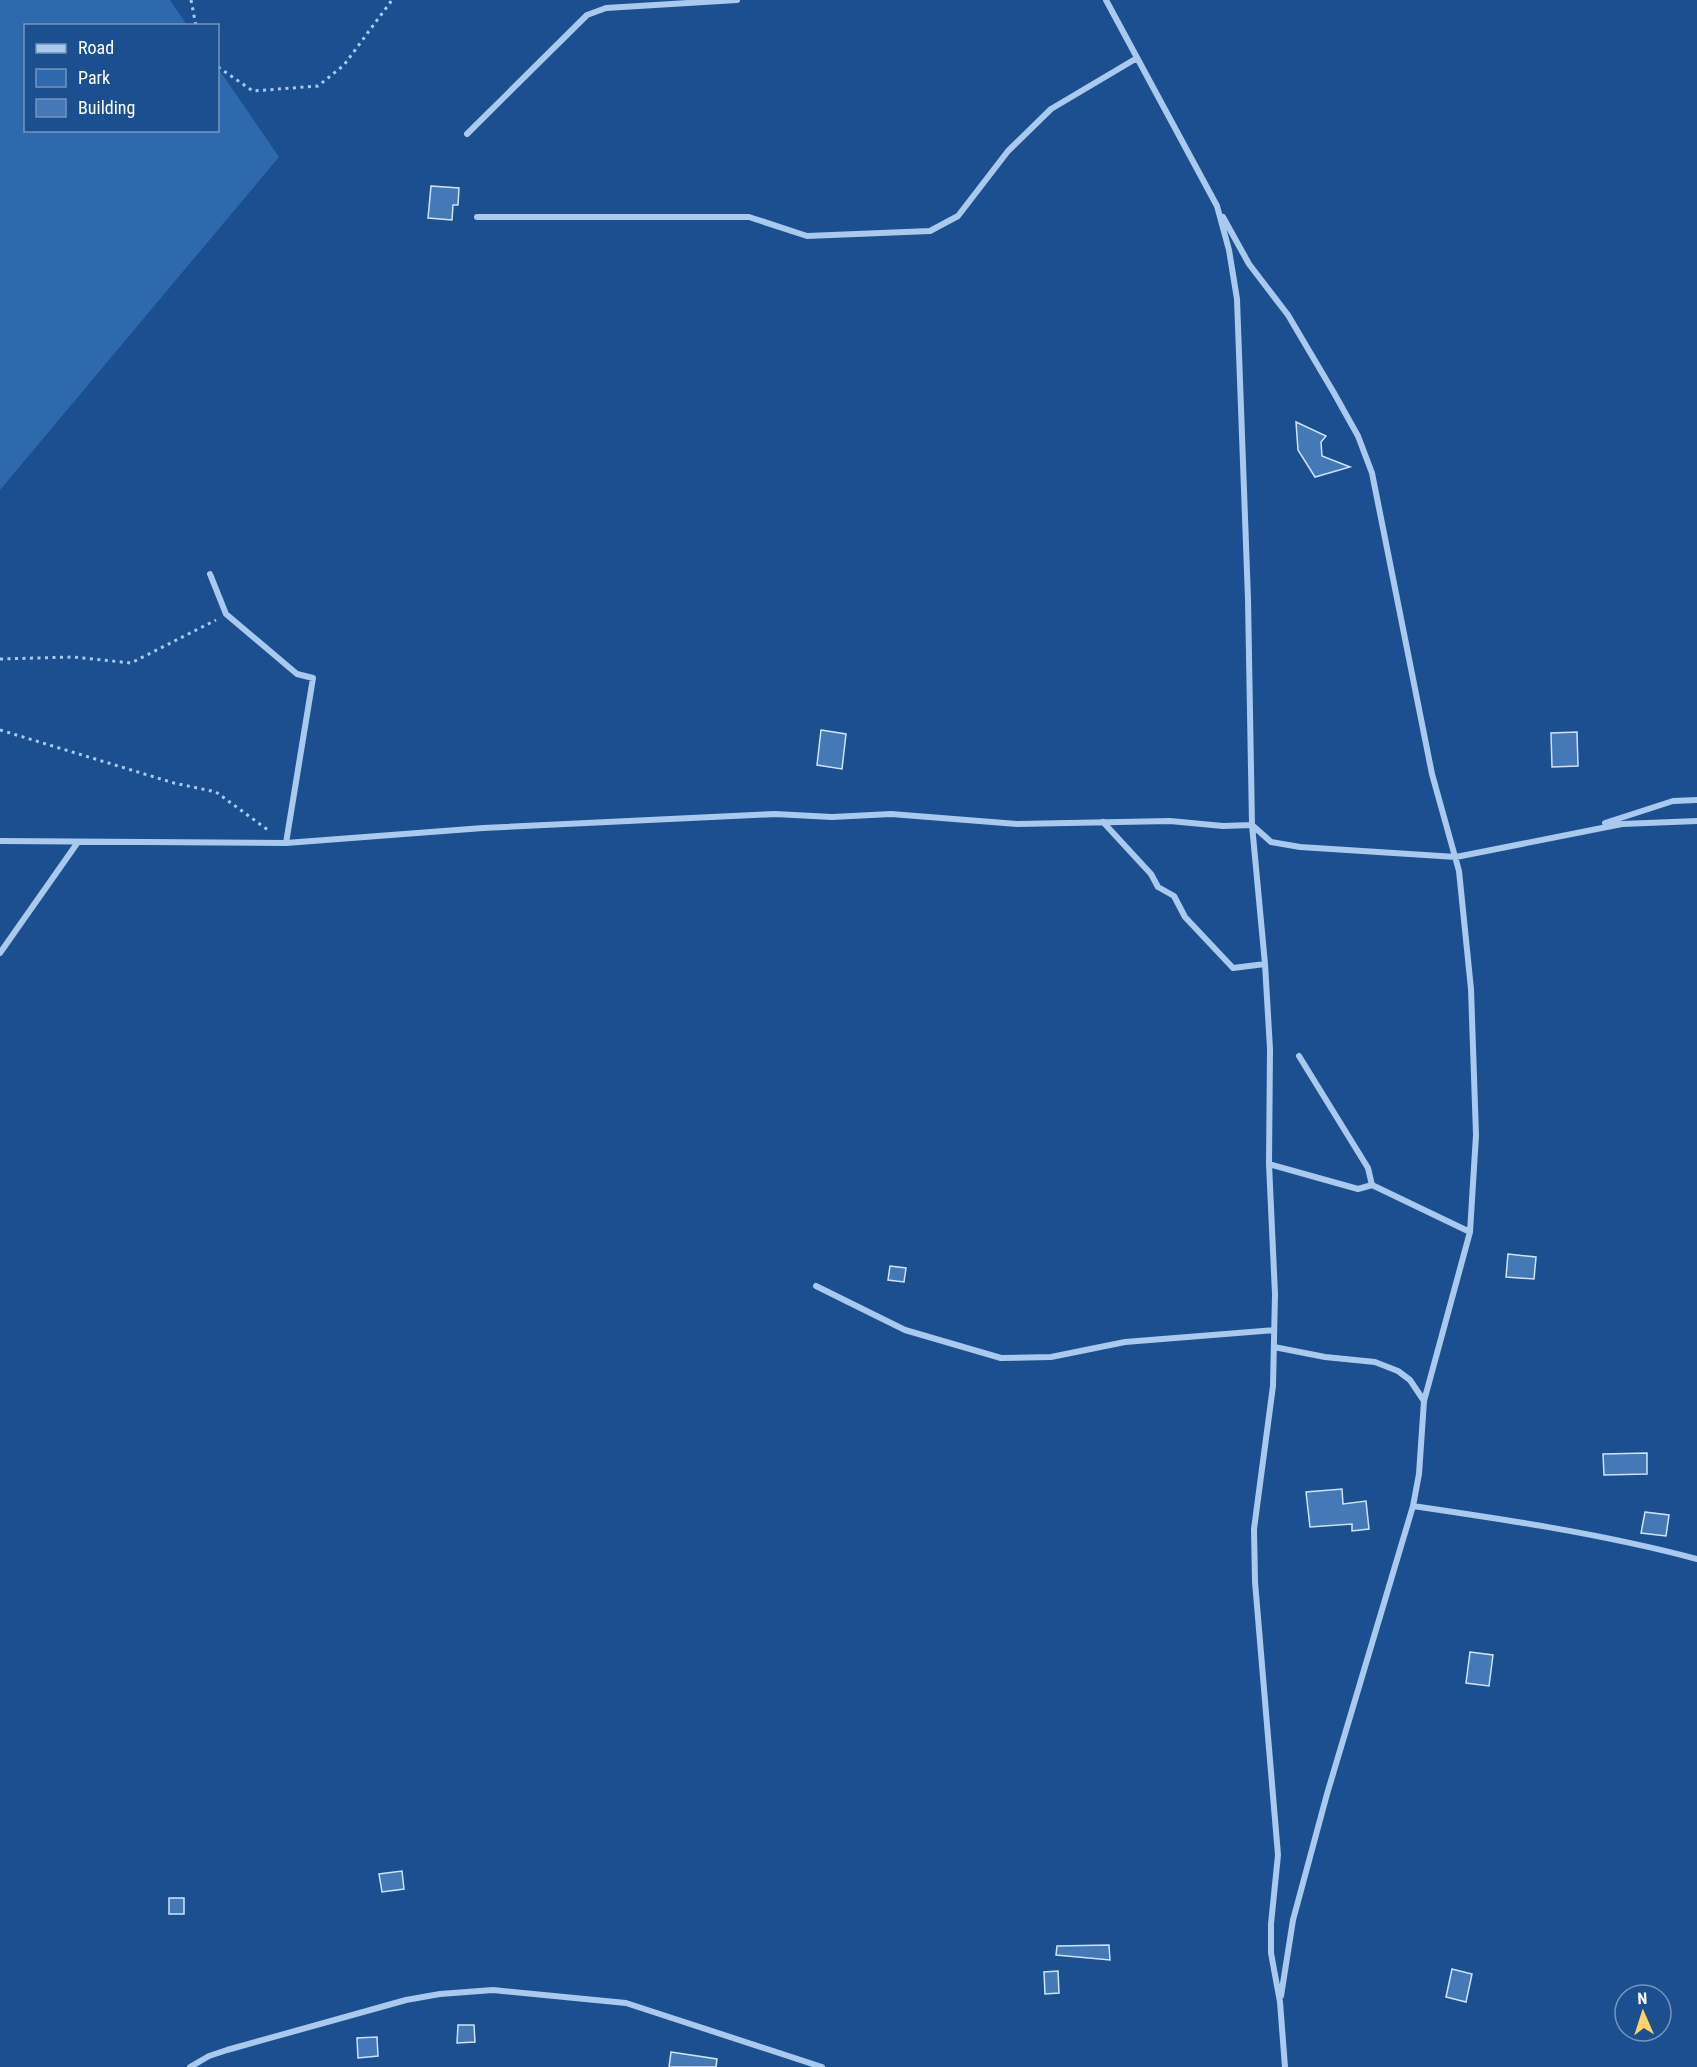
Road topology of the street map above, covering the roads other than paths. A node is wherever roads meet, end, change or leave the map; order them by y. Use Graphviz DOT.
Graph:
graph roads {
  1 [pos="737,0"];
  2 [pos="1106,0"];
  3 [pos="1137,58"];
  4 [pos="467,134"];
  5 [pos="1217,206"];
  6 [pos="477,218"];
  7 [pos="210,574"];
  8 [pos="1697,800"];
  9 [pos="1697,821"];
  10 [pos="1103,822"];
  11 [pos="1252,825"];
  12 [pos="1579,832"];
  13 [pos="0,841"];
  14 [pos="78,842"];
  15 [pos="285,843"];
  16 [pos="1456,857"];
  17 [pos="0,953"];
  18 [pos="1265,964"];
  19 [pos="1299,1056"];
  20 [pos="1269,1164"];
  21 [pos="1372,1185"];
  22 [pos="1470,1232"];
  23 [pos="816,1286"];
  24 [pos="1274,1330"];
  25 [pos="1274,1347"];
  26 [pos="1424,1401"];
  27 [pos="1413,1506"];
  28 [pos="1697,1559"];
  29 [pos="1280,2002"];
  30 [pos="190,2067"];
  31 [pos="822,2067"];
  32 [pos="1285,2067"];
  1 -- 4 [label="street"];
  2 -- 3 [label="street"];
  3 -- 5 [label="street"];
  3 -- 6 [label="street"];
  5 -- 11 [label="street"];
  5 -- 16 [label="street"];
  7 -- 15 [label="street"];
  8 -- 12 [label="street"];
  9 -- 12 [label="street"];
  10 -- 11 [label="street"];
  10 -- 15 [label="street"];
  10 -- 18 [label="street"];
  11 -- 16 [label="street"];
  11 -- 18 [label="street"];
  12 -- 16 [label="street"];
  13 -- 14 [label="street"];
  14 -- 15 [label="street"];
  14 -- 17 [label="street"];
  16 -- 22 [label="street"];
  18 -- 20 [label="street"];
  19 -- 21 [label="street"];
  20 -- 21 [label="street"];
  20 -- 24 [label="street"];
  21 -- 22 [label="street"];
  22 -- 26 [label="street"];
  23 -- 24 [label="street"];
  24 -- 25 [label="street"];
  25 -- 26 [label="street"];
  25 -- 29 [label="street"];
  26 -- 27 [label="street"];
  27 -- 28 [label="street"];
  27 -- 29 [label="street"];
  29 -- 32 [label="street"];
  30 -- 31 [label="street"];
}
